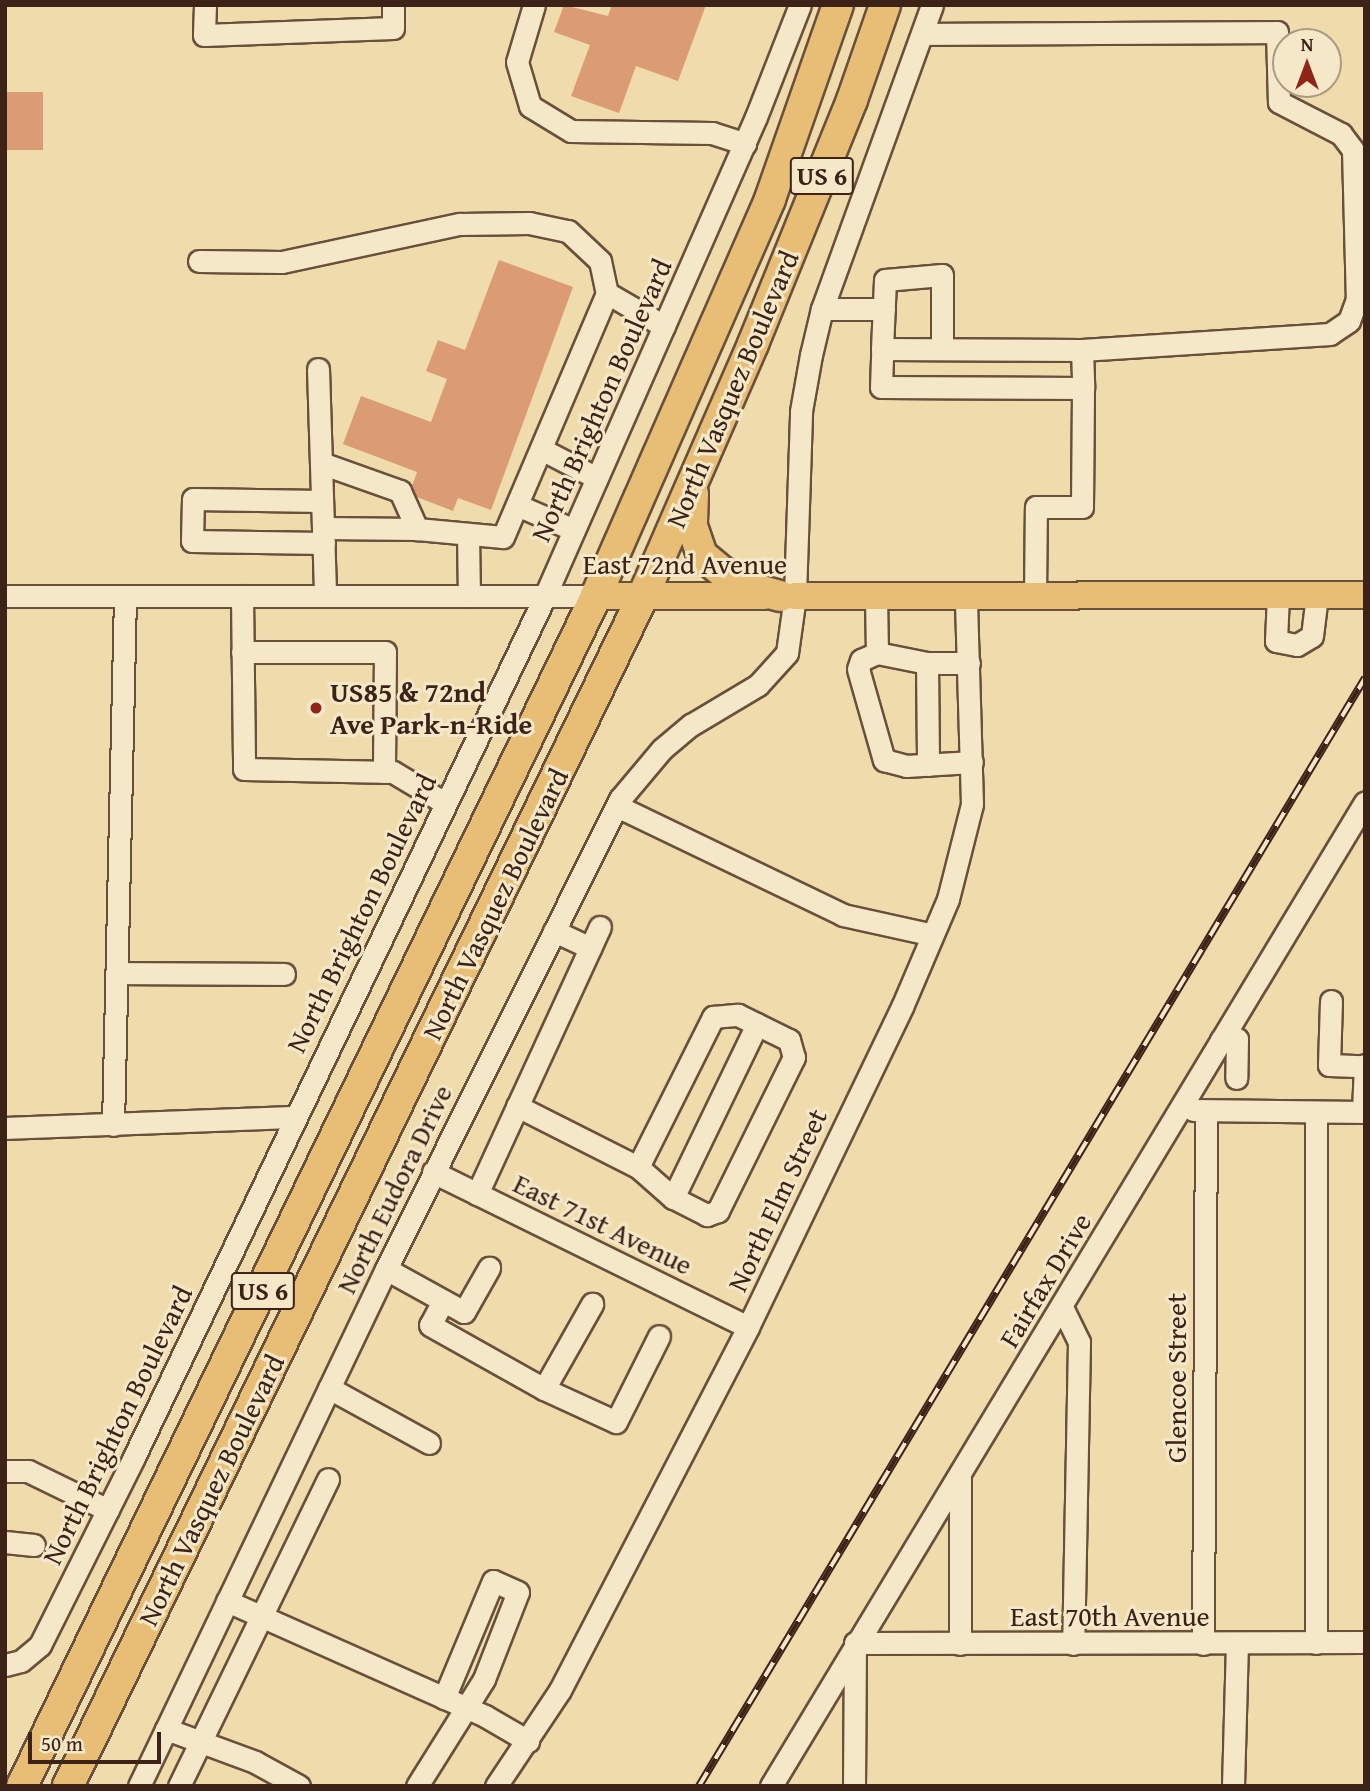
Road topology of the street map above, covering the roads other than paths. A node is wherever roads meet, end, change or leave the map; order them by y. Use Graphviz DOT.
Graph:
graph roads {
  1 [pos="205,5"];
  2 [pos="393,5"];
  3 [pos="534,5"];
  4 [pos="800,5"];
  5 [pos="838,5"];
  6 [pos="885,5"];
  7 [pos="932,5"];
  8 [pos="923,34"];
  9 [pos="744,144"];
  10 [pos="199,261"];
  11 [pos="607,293"];
  12 [pos="822,309"];
  13 [pos="884,309"];
  14 [pos="664,326"];
  15 [pos="942,348"];
  16 [pos="882,349"];
  17 [pos="1082,350"];
  18 [pos="318,369"];
  19 [pos="1083,388"];
  20 [pos="541,449"];
  21 [pos="321,463"];
  22 [pos="597,478"];
  23 [pos="694,483"];
  24 [pos="322,501"];
  25 [pos="517,505"];
  26 [pos="417,529"];
  27 [pos="574,530"];
  28 [pos="468,534"];
  29 [pos="323,535"];
  30 [pos="1278,595"];
  31 [pos="1317,595"];
  32 [pos="1365,595"];
  33 [pos="5,596"];
  34 [pos="125,596"];
  35 [pos="242,596"];
  36 [pos="325,596"];
  37 [pos="469,596"];
  38 [pos="545,596"];
  39 [pos="596,596"];
  40 [pos="643,596"];
  41 [pos="787,596"];
  42 [pos="876,596"];
  43 [pos="966,596"];
  44 [pos="1035,596"];
  45 [pos="242,652"];
  46 [pos="877,653"];
  47 [pos="927,663"];
  48 [pos="969,663"];
  49 [pos="972,762"];
  50 [pos="928,765"];
  51 [pos="384,772"];
  52 [pos="1365,802"];
  53 [pos="445,803"];
  54 [pos="617,806"];
  55 [pos="600,927"];
  56 [pos="554,931"];
  57 [pos="929,934"];
  58 [pos="590,948"];
  59 [pos="116,973"];
  60 [pos="284,974"];
  61 [pos="1331,1002"];
  62 [pos="757,1024"];
  63 [pos="1221,1040"];
  64 [pos="1364,1065"];
  65 [pos="1237,1078"];
  66 [pos="517,1106"];
  67 [pos="1181,1107"];
  68 [pos="1316,1112"];
  69 [pos="1364,1112"];
  70 [pos="1206,1113"];
  71 [pos="294,1117"];
  72 [pos="113,1125"];
  73 [pos="5,1128"];
  74 [pos="638,1167"];
  75 [pos="433,1172"];
  76 [pos="477,1194"];
  77 [pos="673,1198"];
  78 [pos="489,1268"];
  79 [pos="386,1269"];
  80 [pos="443,1301"];
  81 [pos="592,1304"];
  82 [pos="1062,1307"];
  83 [pos="748,1327"];
  84 [pos="659,1336"];
  85 [pos="329,1388"];
  86 [pos="544,1389"];
  87 [pos="429,1443"];
  88 [pos="5,1471"];
  89 [pos="960,1478"];
  90 [pos="328,1479"];
  91 [pos="108,1510"];
  92 [pos="5,1542"];
  93 [pos="34,1545"];
  94 [pos="227,1601"];
  95 [pos="261,1616"];
  96 [pos="1365,1642"];
  97 [pos="855,1643"];
  98 [pos="1237,1643"];
  99 [pos="1316,1643"];
  100 [pos="960,1644"];
  101 [pos="1073,1644"];
  102 [pos="1203,1644"];
  103 [pos="5,1665"];
  104 [pos="444,1698"];
  105 [pos="467,1708"];
  106 [pos="166,1728"];
  107 [pos="528,1741"];
  108 [pos="198,1743"];
  109 [pos="22,1786"];
  110 [pos="68,1786"];
  111 [pos="139,1786"];
  112 [pos="179,1786"];
  113 [pos="299,1786"];
  114 [pos="417,1786"];
  115 [pos="496,1786"];
  116 [pos="771,1786"];
  117 [pos="854,1786"];
  118 [pos="1233,1786"];
  1 -- 2 [label="street"];
  3 -- 9 [label="street"];
  4 -- 9 [label="street, North Brighton Boulevard"];
  5 -- 39 [label="highway, North Vasquez Boulevard / US 6"];
  6 -- 23 [label="highway, North Vasquez Boulevard / US 6"];
  7 -- 8 [label="street, North Eudora Drive"];
  8 -- 12 [label="street, North Eudora Drive"];
  8 -- 17 [label="street"];
  9 -- 14 [label="street, North Brighton Boulevard"];
  10 -- 11 [label="street"];
  11 -- 14 [label="street"];
  11 -- 20 [label="street"];
  12 -- 13 [label="street"];
  12 -- 41 [label="street, North Eudora Drive"];
  13 -- 15 [label="street"];
  13 -- 16 [label="street"];
  14 -- 22 [label="street, North Brighton Boulevard"];
  15 -- 16 [label="street"];
  15 -- 17 [label="street"];
  16 -- 19 [label="street"];
  17 -- 19 [label="street"];
  18 -- 21 [label="street"];
  19 -- 44 [label="street"];
  20 -- 22 [label="street"];
  20 -- 25 [label="street"];
  21 -- 24 [label="street"];
  21 -- 26 [label="street"];
  22 -- 27 [label="street, North Brighton Boulevard"];
  23 -- 40 [label="highway, North Vasquez Boulevard / US 6"];
  23 -- 41 [label="highway"];
  24 -- 29 [label="street"];
  24 -- 29 [label="street"];
  25 -- 27 [label="street"];
  25 -- 28 [label="street"];
  26 -- 28 [label="street"];
  26 -- 29 [label="street"];
  27 -- 38 [label="street, North Brighton Boulevard"];
  28 -- 37 [label="street"];
  29 -- 36 [label="street"];
  30 -- 31 [label="main road, East 72nd Avenue"];
  30 -- 31 [label="street"];
  30 -- 44 [label="main road, East 72nd Avenue"];
  31 -- 32 [label="main road, East 72nd Avenue"];
  33 -- 34 [label="street, East 72nd Avenue"];
  34 -- 35 [label="street, East 72nd Avenue"];
  34 -- 59 [label="street"];
  35 -- 36 [label="street, East 72nd Avenue"];
  35 -- 45 [label="street"];
  36 -- 37 [label="street, East 72nd Avenue"];
  37 -- 38 [label="street, East 72nd Avenue"];
  38 -- 39 [label="street, East 72nd Avenue"];
  38 -- 53 [label="street, North Brighton Boulevard"];
  39 -- 40 [label="main road, East 72nd Avenue"];
  39 -- 109 [label="highway, North Vasquez Boulevard / US 6"];
  40 -- 41 [label="main road, East 72nd Avenue"];
  40 -- 110 [label="highway, North Vasquez Boulevard / US 6"];
  41 -- 42 [label="main road, East 72nd Avenue"];
  41 -- 54 [label="street, North Eudora Drive"];
  42 -- 43 [label="main road, East 72nd Avenue"];
  42 -- 46 [label="street"];
  43 -- 44 [label="main road, East 72nd Avenue"];
  43 -- 48 [label="street, North Elm Street"];
  45 -- 51 [label="street"];
  45 -- 51 [label="street"];
  46 -- 47 [label="street"];
  46 -- 50 [label="street"];
  47 -- 48 [label="street"];
  47 -- 50 [label="street"];
  48 -- 49 [label="street, North Elm Street"];
  49 -- 50 [label="street"];
  49 -- 57 [label="street, North Elm Street"];
  51 -- 53 [label="street"];
  52 -- 63 [label="street, Fairfax Drive"];
  53 -- 71 [label="street, North Brighton Boulevard"];
  54 -- 56 [label="street, North Eudora Drive"];
  54 -- 57 [label="street"];
  55 -- 58 [label="street"];
  56 -- 58 [label="street"];
  56 -- 75 [label="street, North Eudora Drive"];
  57 -- 83 [label="street, North Elm Street"];
  58 -- 66 [label="street"];
  59 -- 60 [label="street"];
  59 -- 72 [label="street"];
  61 -- 64 [label="street"];
  62 -- 74 [label="street"];
  62 -- 77 [label="street"];
  62 -- 77 [label="street"];
  63 -- 65 [label="street"];
  63 -- 67 [label="street, Fairfax Drive"];
  64 -- 69 [label="street"];
  66 -- 74 [label="street"];
  66 -- 76 [label="street"];
  67 -- 70 [label="street"];
  67 -- 82 [label="street, Fairfax Drive"];
  68 -- 69 [label="street"];
  68 -- 70 [label="street"];
  68 -- 99 [label="street"];
  70 -- 102 [label="street, Glencoe Street"];
  71 -- 72 [label="street"];
  71 -- 91 [label="street, North Brighton Boulevard"];
  72 -- 73 [label="street"];
  74 -- 77 [label="street"];
  75 -- 76 [label="street, East 71st Avenue"];
  75 -- 79 [label="street, North Eudora Drive"];
  76 -- 83 [label="street, East 71st Avenue"];
  78 -- 80 [label="street"];
  79 -- 80 [label="street"];
  79 -- 85 [label="street, North Eudora Drive"];
  80 -- 86 [label="street"];
  81 -- 86 [label="street"];
  82 -- 89 [label="street, Fairfax Drive"];
  82 -- 101 [label="street"];
  83 -- 107 [label="street, North Elm Street"];
  84 -- 86 [label="street"];
  85 -- 87 [label="street"];
  85 -- 94 [label="street, North Eudora Drive"];
  88 -- 91 [label="street"];
  89 -- 97 [label="street, Fairfax Drive"];
  89 -- 100 [label="street"];
  90 -- 95 [label="street"];
  91 -- 103 [label="street, North Brighton Boulevard"];
  92 -- 93 [label="street"];
  94 -- 95 [label="street"];
  94 -- 106 [label="street, North Eudora Drive"];
  95 -- 104 [label="street"];
  95 -- 108 [label="street"];
  96 -- 99 [label="street, East 70th Avenue"];
  97 -- 100 [label="street, East 70th Avenue"];
  97 -- 116 [label="street, Fairfax Drive"];
  97 -- 117 [label="street"];
  98 -- 99 [label="street, East 70th Avenue"];
  98 -- 102 [label="street, East 70th Avenue"];
  98 -- 118 [label="street"];
  100 -- 101 [label="street, East 70th Avenue"];
  101 -- 102 [label="street, East 70th Avenue"];
  104 -- 105 [label="street"];
  104 -- 105 [label="street"];
  105 -- 107 [label="street"];
  105 -- 114 [label="street"];
  106 -- 108 [label="street"];
  106 -- 111 [label="street, North Eudora Drive"];
  107 -- 115 [label="street, North Elm Street"];
  108 -- 112 [label="street"];
  108 -- 113 [label="street"];
}
